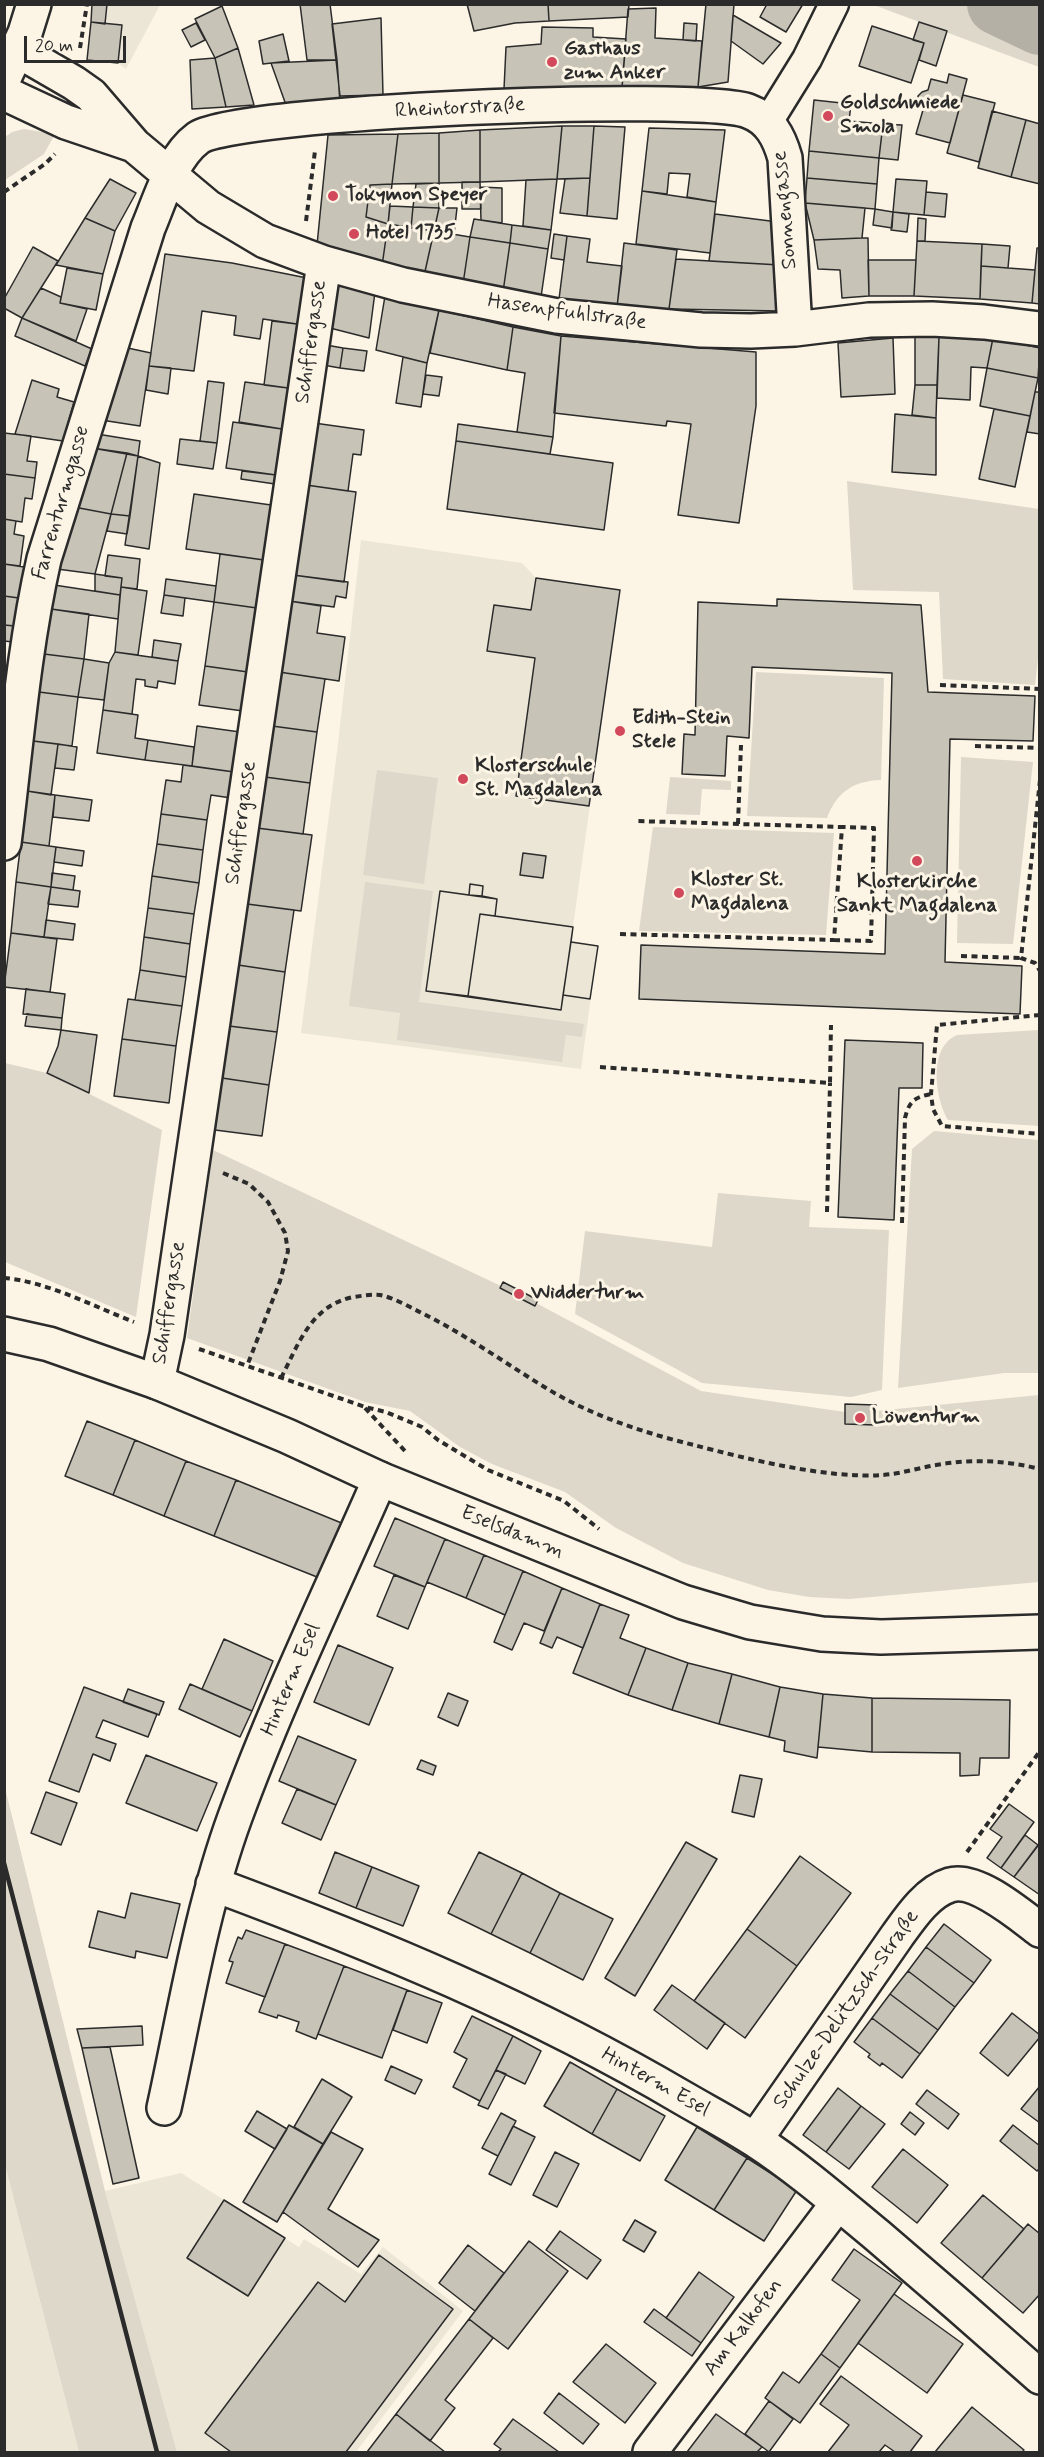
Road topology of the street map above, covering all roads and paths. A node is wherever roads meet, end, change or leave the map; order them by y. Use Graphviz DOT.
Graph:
graph roads {
  1 [pos="34,4"];
  2 [pos="834,4"];
  3 [pos="11,64"];
  4 [pos="4,93"];
  5 [pos="315,118"];
  6 [pos="66,122"];
  7 [pos="768,123"];
  8 [pos="134,145"];
  9 [pos="170,176"];
  10 [pos="4,192"];
  11 [pos="311,258"];
  12 [pos="795,329"];
  13 [pos="1040,329"];
  14 [pos="940,685"];
  15 [pos="1040,689"];
  16 [pos="741,745"];
  17 [pos="975,746"];
  18 [pos="1040,748"];
  19 [pos="1040,780"];
  20 [pos="636,821"];
  21 [pos="738,824"];
  22 [pos="842,827"];
  23 [pos="4,843"];
  24 [pos="620,934"];
  25 [pos="834,940"];
  26 [pos="961,956"];
  27 [pos="1021,958"];
  28 [pos="1040,971"];
  29 [pos="1040,1015"];
  30 [pos="831,1025"];
  31 [pos="600,1067"];
  32 [pos="830,1083"];
  33 [pos="931,1094"];
  34 [pos="1040,1134"];
  35 [pos="193,1159"];
  36 [pos="827,1212"];
  37 [pos="902,1223"];
  38 [pos="4,1334"];
  39 [pos="247,1366"];
  40 [pos="281,1378"];
  41 [pos="157,1382"];
  42 [pos="364,1407"];
  43 [pos="1040,1469"];
  44 [pos="380,1479"];
  45 [pos="603,1532"];
  46 [pos="1040,1632"];
  47 [pos="1040,1751"];
  48 [pos="213,1884"];
  49 [pos="952,1884"];
  50 [pos="1040,1930"];
  51 [pos="164,2108"];
  52 [pos="755,2140"];
  53 [pos="838,2203"];
  54 [pos="1040,2377"];
  55 [pos="650,2452"];
  1 -- 3 [label="street"];
  2 -- 7 [label="street, Sonnengasse"];
  3 -- 8 [label="street, Hasenpfuhlstraße"];
  4 -- 6 [label="street, Hasenpfuhlstraße"];
  5 -- 7 [label="street, Rheintorstraße"];
  5 -- 9 [label="street, Rheintorstraße"];
  5 -- 11 [label="path"];
  6 -- 8 [label="street, Hasenpfuhlstraße"];
  6 -- 10 [label="path"];
  7 -- 12 [label="street, Sonnengasse"];
  8 -- 9 [label="street, Hasenpfuhlstraße"];
  9 -- 11 [label="street, Hasenpfuhlstraße"];
  9 -- 23 [label="street, Farrenturmgasse"];
  11 -- 12 [label="street, Hasenpfuhlstraße"];
  11 -- 35 [label="street, Schiffergasse"];
  12 -- 13 [label="street, Hasenpfuhlstraße"];
  14 -- 15 [label="path"];
  16 -- 21 [label="path"];
  17 -- 18 [label="path"];
  19 -- 27 [label="path"];
  20 -- 21 [label="path"];
  21 -- 22 [label="path"];
  22 -- 25 [label="path"];
  22 -- 25 [label="path"];
  24 -- 25 [label="path"];
  26 -- 27 [label="path"];
  27 -- 28 [label="path"];
  29 -- 33 [label="path"];
  30 -- 32 [label="path"];
  31 -- 32 [label="path"];
  32 -- 36 [label="path"];
  33 -- 34 [label="path"];
  33 -- 37 [label="path"];
  35 -- 39 [label="path"];
  35 -- 41 [label="street, Schiffergasse"];
  38 -- 41 [label="street, Eselsdamm"];
  40 -- 43 [label="path"];
  41 -- 44 [label="street, Eselsdamm"];
  42 -- 45 [label="path"];
  44 -- 46 [label="street, Eselsdamm"];
  44 -- 48 [label="street, Hinterm Esel"];
  47 -- 49 [label="path"];
  48 -- 51 [label="street, Hinterm Esel"];
  48 -- 52 [label="street, Hinterm Esel"];
  49 -- 50 [label="street"];
  49 -- 52 [label="street, Schulze-Delitzsch-Straße"];
  52 -- 53 [label="street, Hinterm Esel"];
  53 -- 54 [label="street, Hinterm Esel"];
  53 -- 55 [label="street, Am Kalkofen"];
}
